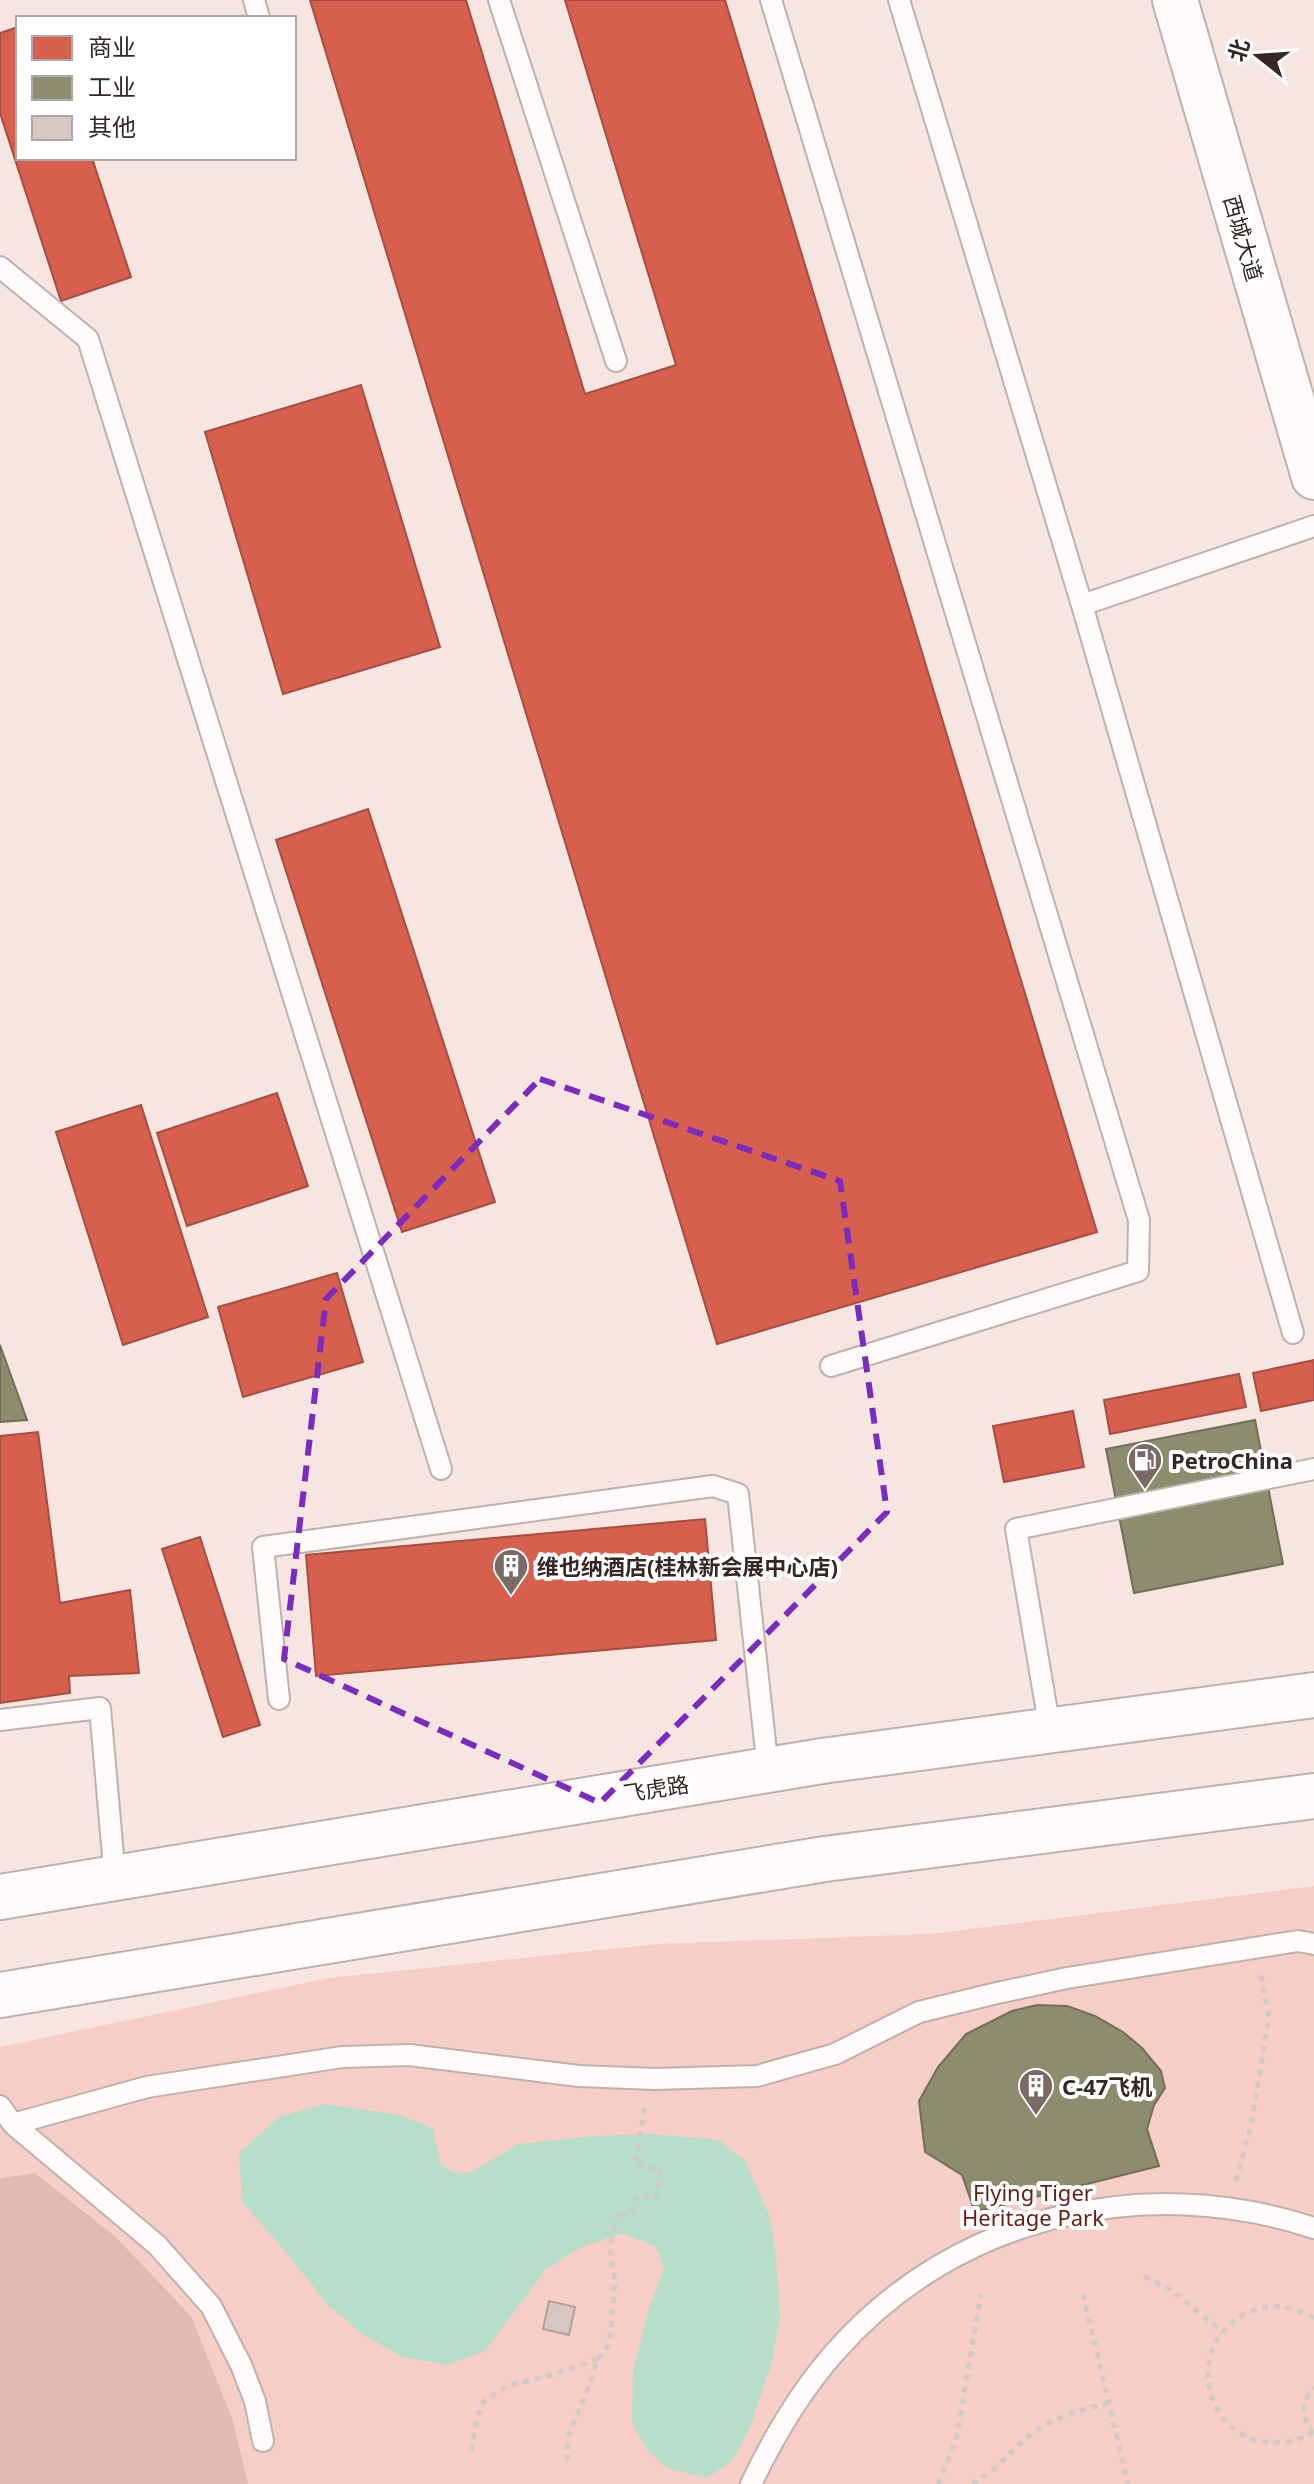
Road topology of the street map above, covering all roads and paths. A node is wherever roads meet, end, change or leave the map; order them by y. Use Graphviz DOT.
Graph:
graph roads {
  1 [pos="499,0"];
  2 [pos="771,0"];
  3 [pos="899,0"];
  4 [pos="1175,0"];
  5 [pos="0,267"];
  6 [pos="616,361"];
  7 [pos="1314,477"];
  8 [pos="1314,526"];
  9 [pos="1082,605"];
  10 [pos="1293,1333"];
  11 [pos="831,1366"];
  12 [pos="441,1469"];
  13 [pos="1314,1469"];
  14 [pos="1314,1695"];
  15 [pos="279,1699"];
  16 [pos="0,1720"];
  17 [pos="1050,1730"];
  18 [pos="768,1770"];
  19 [pos="1314,1796"];
  20 [pos="115,1878"];
  21 [pos="0,1897"];
  22 [pos="1314,1944"];
  23 [pos="1267,1947"];
  24 [pos="0,1995"];
  25 [pos="651,2079"];
  26 [pos="0,2106"];
  27 [pos="13,2124"];
  28 [pos="1230,2207"];
  29 [pos="1314,2228"];
  30 [pos="1144,2276"];
  31 [pos="981,2294"];
  32 [pos="1083,2294"];
  33 [pos="1314,2318"];
  34 [pos="1223,2332"];
  35 [pos="598,2359"];
  36 [pos="1314,2387"];
  37 [pos="1109,2403"];
  38 [pos="1313,2433"];
  39 [pos="263,2441"];
  40 [pos="471,2451"];
  41 [pos="567,2467"];
  42 [pos="751,2484"];
  43 [pos="938,2484"];
  44 [pos="972,2484"];
  45 [pos="1128,2484"];
  1 -- 6 [label="lane"];
  2 -- 11 [label="lane"];
  3 -- 9 [label="lane"];
  4 -- 7 [label="main road, 西城大道"];
  5 -- 12 [label="lane"];
  8 -- 9 [label="lane"];
  9 -- 10 [label="lane"];
  13 -- 17 [label="lane"];
  14 -- 17 [label="main road, 飞虎路"];
  15 -- 18 [label="lane"];
  16 -- 20 [label="lane"];
  17 -- 18 [label="main road, 飞虎路"];
  18 -- 20 [label="main road, 飞虎路"];
  19 -- 24 [label="main road"];
  20 -- 21 [label="main road, 飞虎路"];
  22 -- 23 [label="lane"];
  23 -- 25 [label="lane"];
  23 -- 28 [label="path"];
  25 -- 27 [label="lane"];
  25 -- 35 [label="path"];
  26 -- 27 [label="lane"];
  27 -- 39 [label="lane"];
  28 -- 29 [label="lane"];
  28 -- 42 [label="lane"];
  30 -- 34 [label="path"];
  31 -- 43 [label="path"];
  32 -- 37 [label="path"];
  33 -- 34 [label="path"];
  34 -- 38 [label="path"];
  35 -- 40 [label="path"];
  35 -- 41 [label="path"];
  36 -- 38 [label="path"];
  37 -- 44 [label="path"];
  37 -- 45 [label="path"];
}
